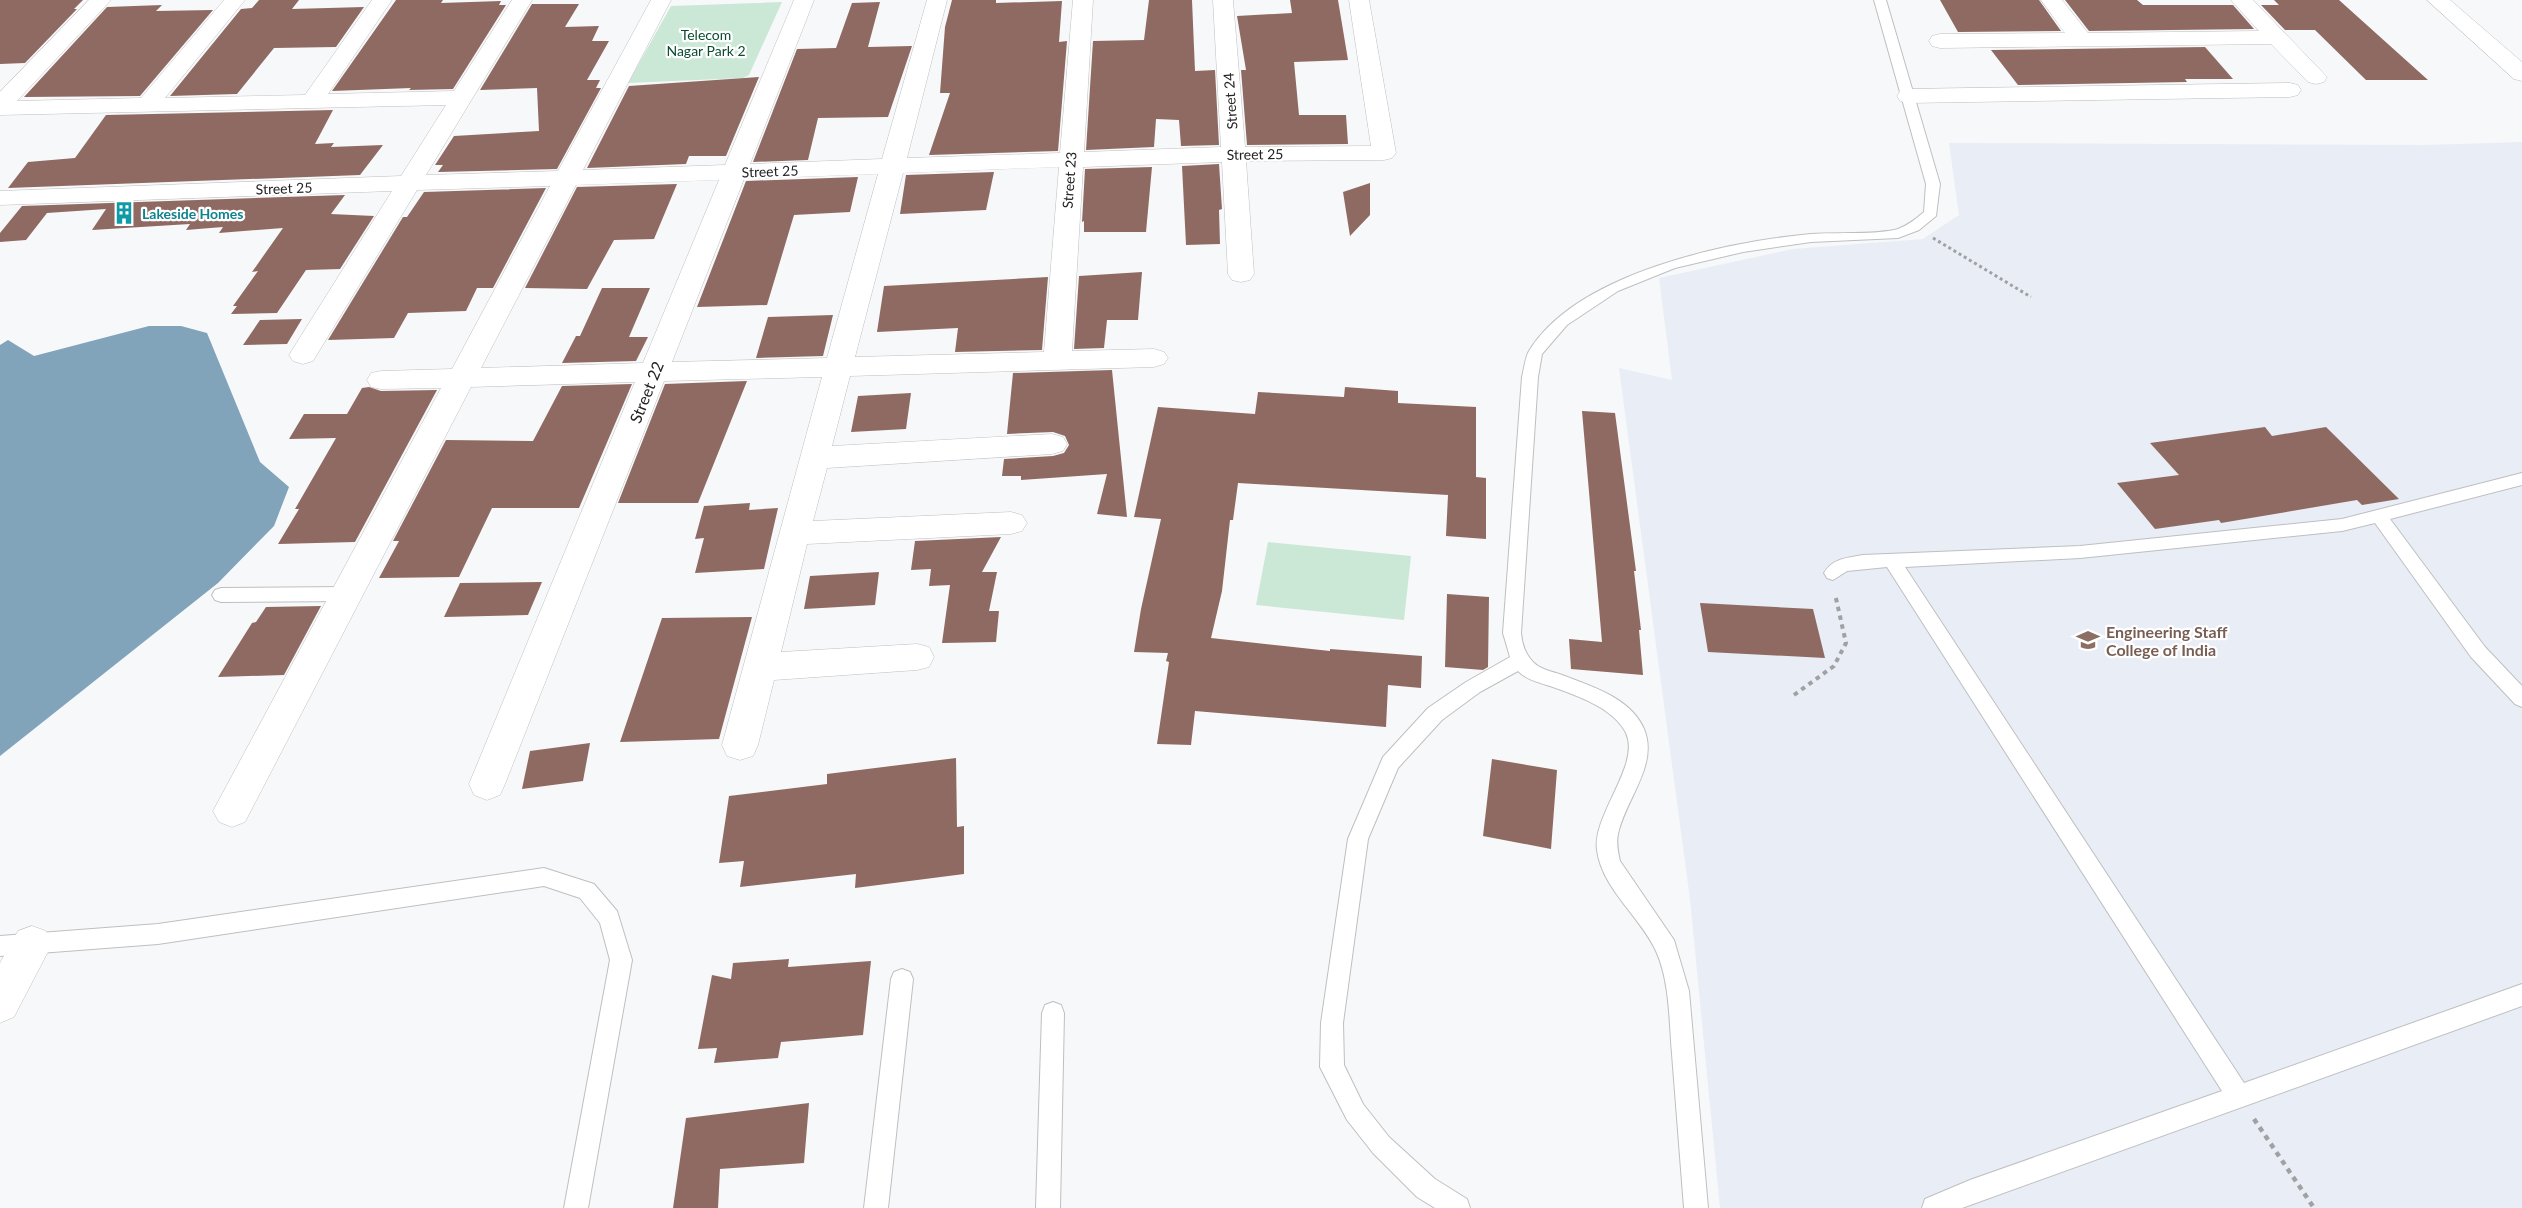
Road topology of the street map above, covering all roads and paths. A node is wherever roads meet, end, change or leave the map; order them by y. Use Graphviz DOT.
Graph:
graph roads {
  1 [pos="101,0"];
  2 [pos="235,0"];
  3 [pos="382,0"];
  4 [pos="522,0"];
  5 [pos="661,0"];
  6 [pos="804,0"];
  7 [pos="937,0"];
  8 [pos="1083,0"];
  9 [pos="1223,0"];
  10 [pos="1359,0"];
  11 [pos="1881,0"];
  12 [pos="2051,0"];
  13 [pos="2241,0"];
  14 [pos="2437,0"];
  15 [pos="2277,38"];
  16 [pos="2082,40"];
  17 [pos="1940,41"];
  18 [pos="2522,74"];
  19 [pos="2316,77"];
  20 [pos="2290,90"];
  21 [pos="1908,96"];
  22 [pos="461,98"];
  23 [pos="312,101"];
  24 [pos="147,105"];
  25 [pos="0,107"];
  26 [pos="1233,154"];
  27 [pos="1070,160"];
  28 [pos="891,166"];
  29 [pos="735,172"];
  30 [pos="567,178"];
  31 [pos="407,184"];
  32 [pos="0,198"];
  33 [pos="1914,227"];
  34 [pos="1241,274"];
  35 [pos="2031,297"];
  36 [pos="303,355"];
  37 [pos="1154,358"];
  38 [pos="1057,361"];
  39 [pos="838,367"];
  40 [pos="653,373"];
  41 [pos="461,378"];
  42 [pos="381,380"];
  43 [pos="1052,444"];
  44 [pos="814,458"];
  45 [pos="2522,479"];
  46 [pos="2379,516"];
  47 [pos="1011,523"];
  48 [pos="794,533"];
  49 [pos="1892,561"];
  50 [pos="1833,573"];
  51 [pos="346,594"];
  52 [pos="221,595"];
  53 [pos="917,657"];
  54 [pos="1521,660"];
  55 [pos="760,667"];
  56 [pos="1794,695"];
  57 [pos="2522,699"];
  58 [pos="740,745"];
  59 [pos="487,784"];
  60 [pos="232,811"];
  61 [pos="16,945"];
  62 [pos="902,979"];
  63 [pos="2522,995"];
  64 [pos="0,1003"];
  65 [pos="1053,1013"];
  66 [pos="2239,1096"];
  67 [pos="576,1208"];
  68 [pos="876,1208"];
  69 [pos="1048,1208"];
  70 [pos="1458,1208"];
  71 [pos="1696,1208"];
  72 [pos="1934,1208"];
  73 [pos="2314,1208"];
  1 -- 25 [label="street"];
  2 -- 24 [label="street"];
  3 -- 23 [label="street"];
  4 -- 22 [label="street"];
  5 -- 30 [label="street"];
  6 -- 29 [label="street, Street 22"];
  7 -- 28 [label="street"];
  8 -- 27 [label="street, Street 23"];
  9 -- 26 [label="street, Street 24"];
  10 -- 26 [label="street, Street 25"];
  11 -- 21 [label="lane"];
  12 -- 16 [label="street"];
  13 -- 15 [label="street"];
  14 -- 18 [label="street"];
  15 -- 16 [label="street"];
  15 -- 19 [label="street"];
  16 -- 17 [label="street"];
  20 -- 21 [label="street"];
  21 -- 33 [label="lane"];
  22 -- 23 [label="street"];
  22 -- 31 [label="street"];
  23 -- 24 [label="street"];
  24 -- 25 [label="street"];
  26 -- 27 [label="street, Street 25"];
  26 -- 34 [label="street, Street 24"];
  27 -- 28 [label="street, Street 25"];
  27 -- 38 [label="street, Street 23"];
  28 -- 29 [label="street, Street 25"];
  28 -- 39 [label="street"];
  29 -- 30 [label="street, Street 25"];
  29 -- 40 [label="street, Street 22"];
  30 -- 31 [label="street, Street 25"];
  30 -- 41 [label="street"];
  31 -- 32 [label="street, Street 25"];
  31 -- 36 [label="street"];
  33 -- 35 [label="path"];
  33 -- 54 [label="lane"];
  37 -- 38 [label="street"];
  38 -- 39 [label="street"];
  39 -- 40 [label="street"];
  39 -- 44 [label="street"];
  40 -- 41 [label="street"];
  40 -- 59 [label="street, Street 22"];
  41 -- 42 [label="street"];
  41 -- 51 [label="street"];
  43 -- 44 [label="street"];
  44 -- 48 [label="street"];
  45 -- 46 [label="lane"];
  46 -- 49 [label="lane"];
  46 -- 57 [label="lane"];
  47 -- 48 [label="street"];
  48 -- 55 [label="street"];
  49 -- 50 [label="lane"];
  49 -- 66 [label="lane"];
  50 -- 56 [label="path"];
  51 -- 52 [label="lane"];
  51 -- 60 [label="street"];
  53 -- 55 [label="street"];
  54 -- 70 [label="lane"];
  54 -- 71 [label="lane"];
  55 -- 58 [label="street"];
  61 -- 64 [label="street"];
  61 -- 67 [label="lane"];
  62 -- 68 [label="lane"];
  63 -- 66 [label="lane"];
  65 -- 69 [label="lane"];
  66 -- 72 [label="lane"];
  66 -- 73 [label="path"];
}
